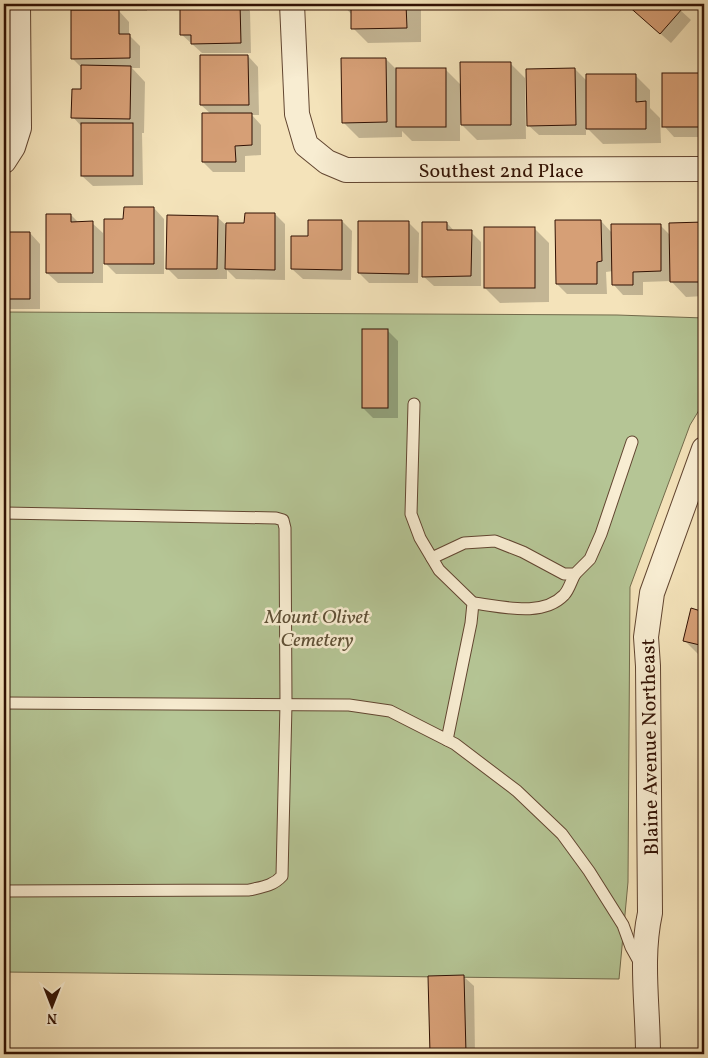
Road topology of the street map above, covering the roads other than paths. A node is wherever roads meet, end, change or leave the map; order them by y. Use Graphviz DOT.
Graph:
graph roads {
  1 [pos="18,4"];
  2 [pos="292,4"];
  3 [pos="5,159"];
  4 [pos="704,169"];
  5 [pos="414,404"];
  6 [pos="632,442"];
  7 [pos="704,449"];
  8 [pos="4,513"];
  9 [pos="432,558"];
  10 [pos="575,574"];
  11 [pos="473,602"];
  12 [pos="4,703"];
  13 [pos="286,704"];
  14 [pos="447,740"];
  15 [pos="4,892"];
  16 [pos="644,971"];
  17 [pos="648,1054"];
  1 -- 3 [label="street"];
  2 -- 4 [label="street, Southest 2nd Place"];
  5 -- 9 [label="lane"];
  6 -- 10 [label="lane"];
  7 -- 16 [label="street, Blaine Avenue Northeast"];
  8 -- 13 [label="lane"];
  9 -- 10 [label="lane"];
  9 -- 11 [label="lane"];
  10 -- 11 [label="lane"];
  11 -- 14 [label="lane"];
  12 -- 13 [label="lane"];
  13 -- 14 [label="lane"];
  13 -- 15 [label="lane"];
  14 -- 16 [label="lane"];
  16 -- 17 [label="street, Blaine Avenue Northeast"];
}
